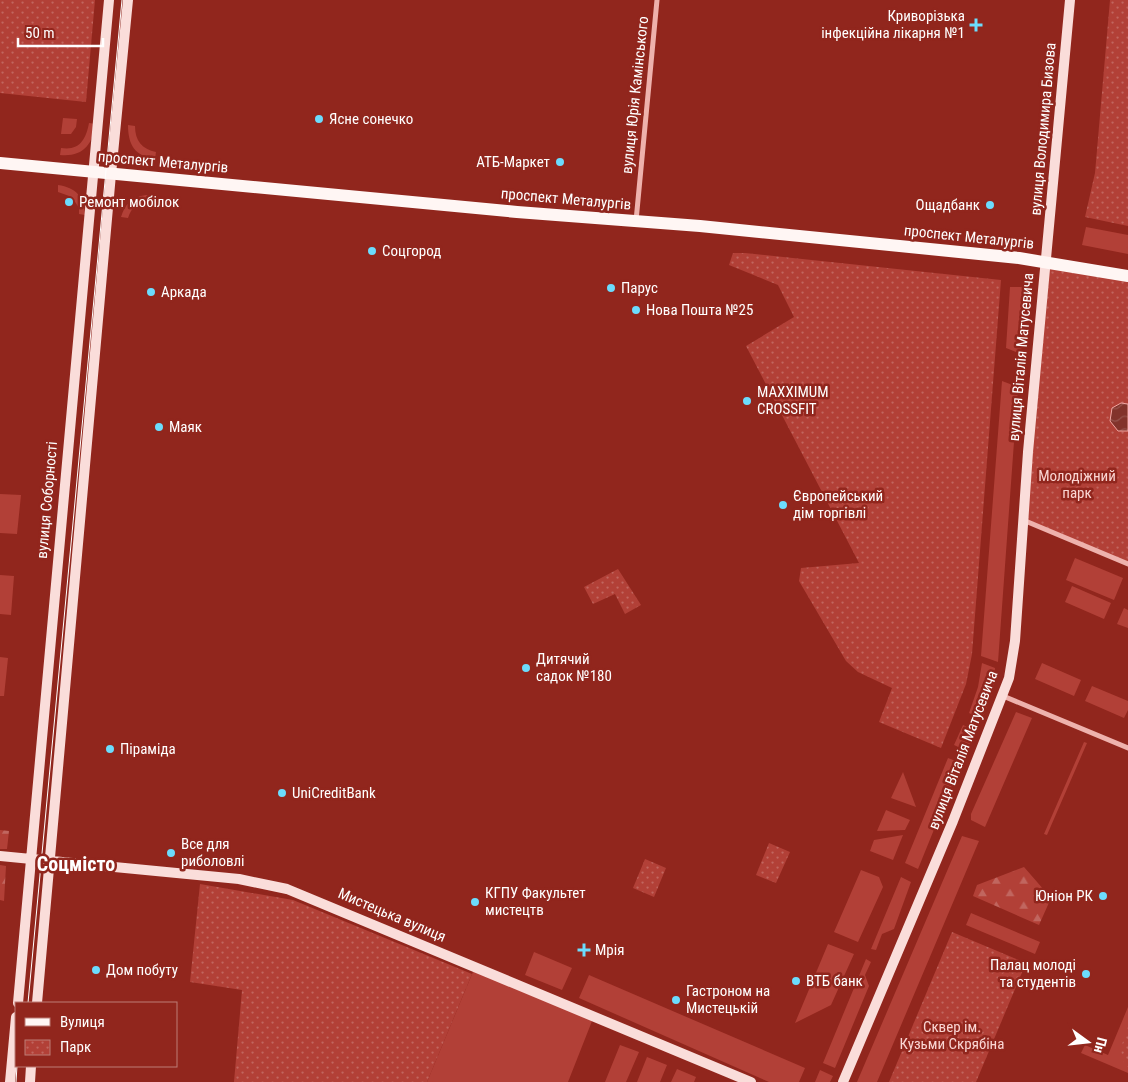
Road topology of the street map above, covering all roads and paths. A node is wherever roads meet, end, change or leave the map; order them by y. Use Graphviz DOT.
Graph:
graph roads {
  1 [pos="109,0"];
  2 [pos="128,0"];
  3 [pos="657,0"];
  4 [pos="1070,0"];
  5 [pos="0,162"];
  6 [pos="94,172"];
  7 [pos="111,174"];
  8 [pos="636,222"];
  9 [pos="1045,261"];
  10 [pos="1128,276"];
  11 [pos="1023,520"];
  12 [pos="1128,564"];
  13 [pos="1003,696"];
  14 [pos="1128,748"];
  15 [pos="0,856"];
  16 [pos="31,859"];
  17 [pos="50,861"];
  18 [pos="18,1002"];
  19 [pos="38,1002"];
  20 [pos="15,1028"];
  21 [pos="31,1067"];
  22 [pos="10,1082"];
  23 [pos="30,1082"];
  24 [pos="751,1082"];
  25 [pos="843,1082"];
  1 -- 6 [label="main road, вулиця Соборності"];
  2 -- 7 [label="main road"];
  3 -- 8 [label="street, вулиця Юрія Камінського"];
  4 -- 9 [label="main road, вулиця Володимира Бизова"];
  5 -- 6 [label="main road, проспект Металургів"];
  6 -- 7 [label="main road, проспект Металургів"];
  6 -- 16 [label="main road, вулиця Соборності"];
  7 -- 8 [label="main road, проспект Металургів"];
  7 -- 17 [label="main road"];
  8 -- 9 [label="main road, проспект Металургів"];
  9 -- 10 [label="main road, проспект Металургів"];
  9 -- 11 [label="main road, вулиця Віталія Матусевича"];
  11 -- 12 [label="street"];
  11 -- 13 [label="main road, вулиця Віталія Матусевича"];
  13 -- 14 [label="street"];
  13 -- 25 [label="main road, вулиця Віталія Матусевича"];
  15 -- 16 [label="main road, Мистецька вулиця"];
  16 -- 17 [label="main road, Мистецька вулиця"];
  16 -- 18 [label="main road, вулиця Соборності"];
  17 -- 19 [label="main road"];
  17 -- 24 [label="main road, Мистецька вулиця"];
  20 -- 22 [label="main road"];
  21 -- 23 [label="main road"];
}
